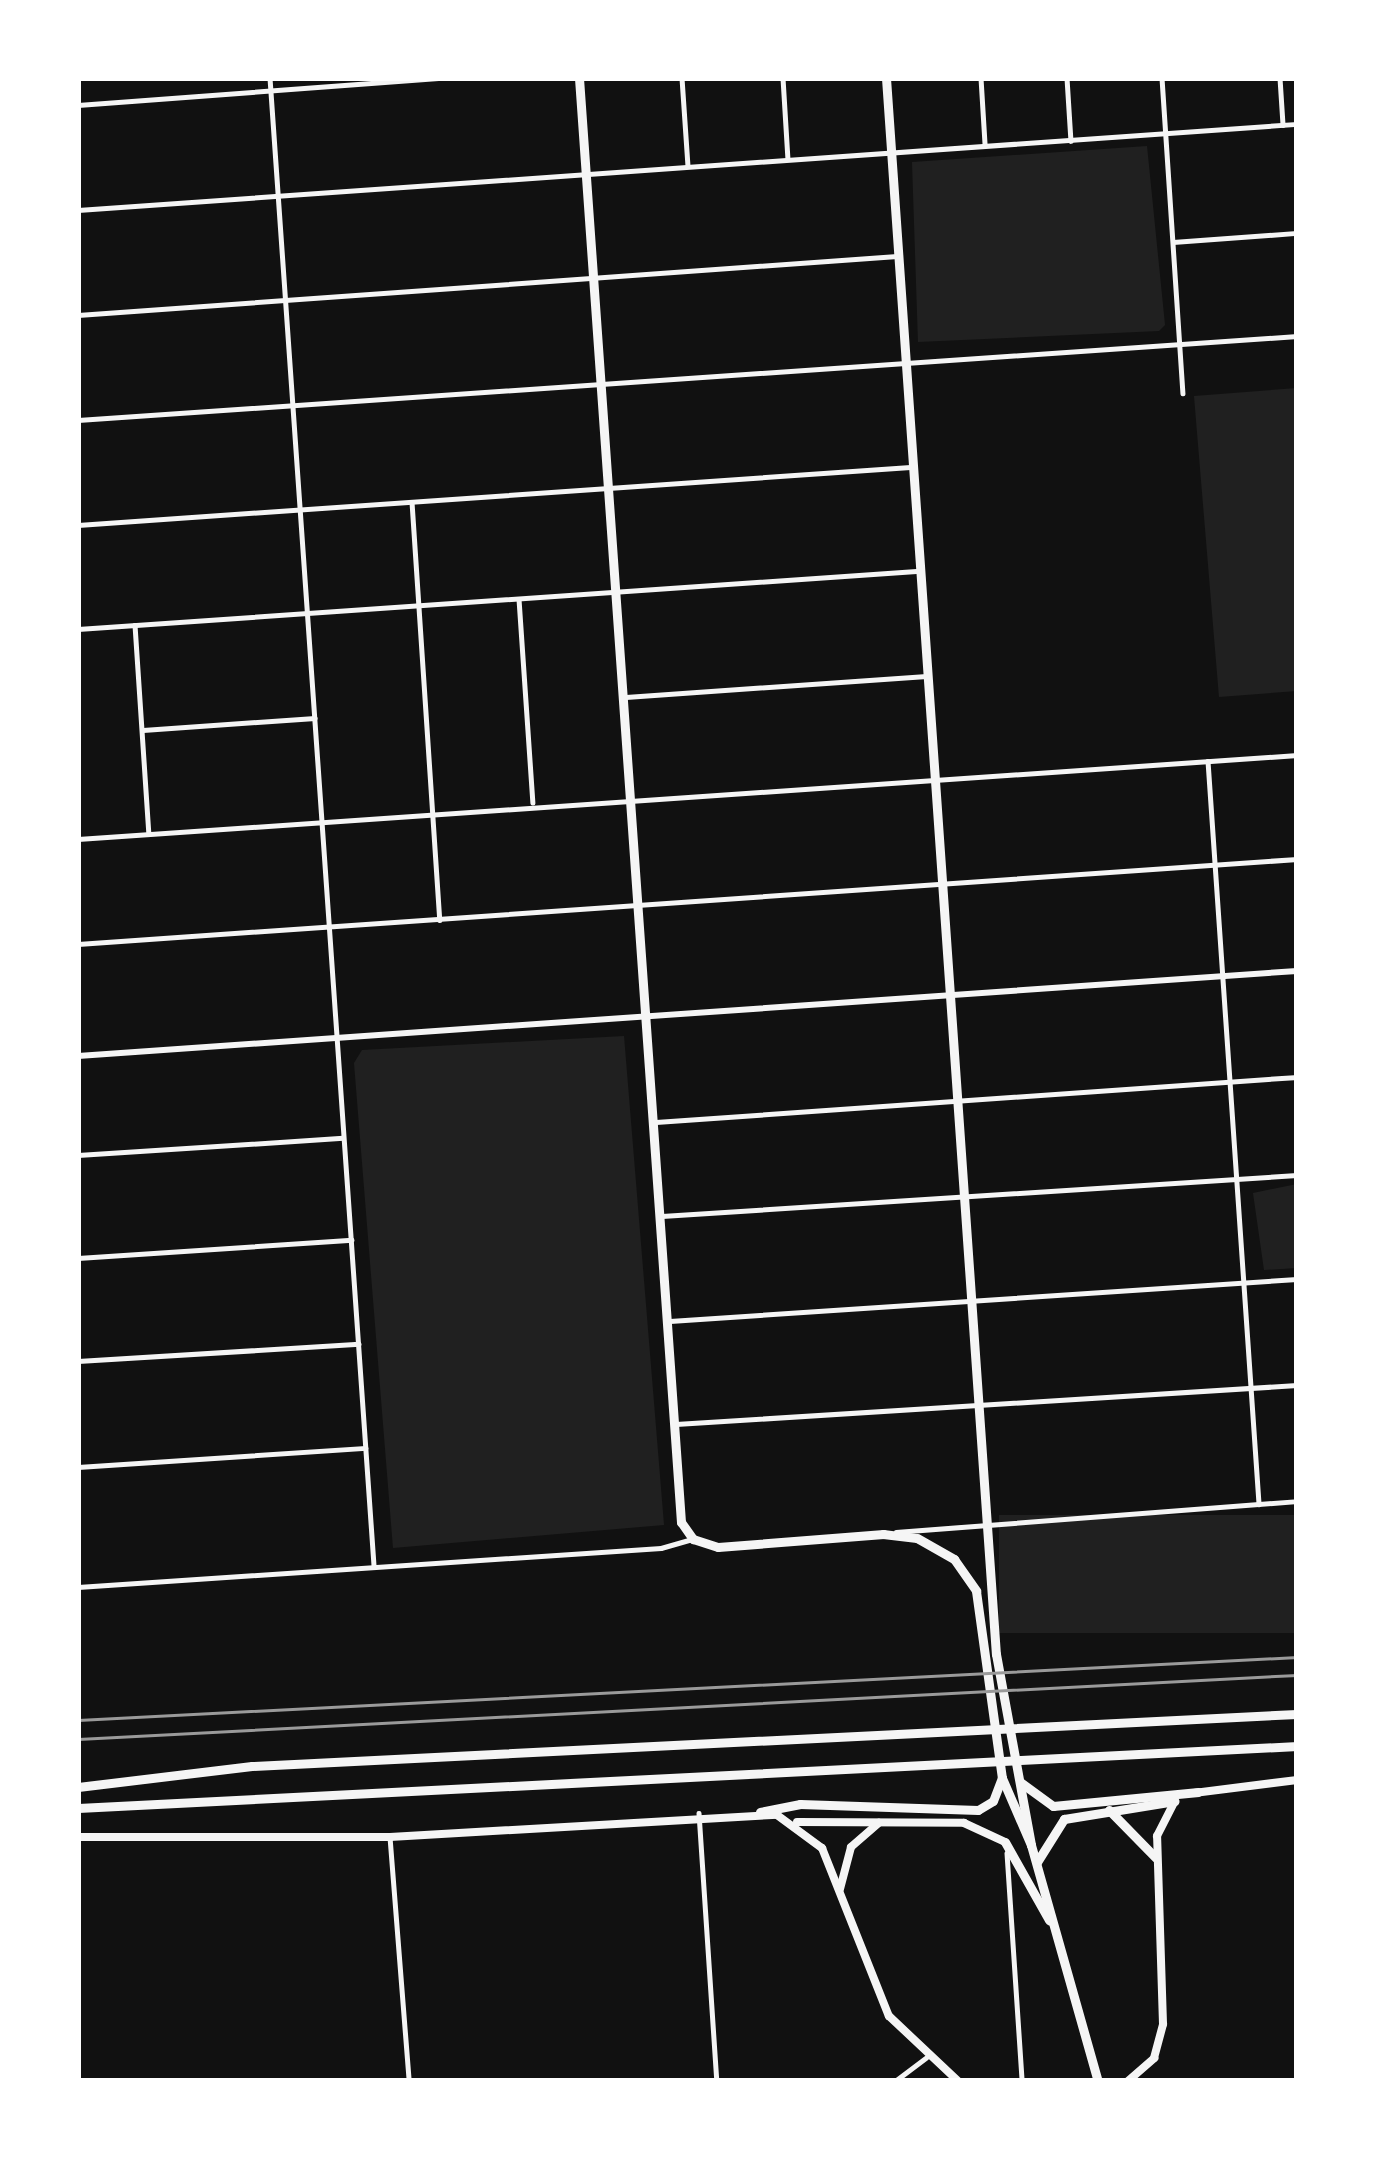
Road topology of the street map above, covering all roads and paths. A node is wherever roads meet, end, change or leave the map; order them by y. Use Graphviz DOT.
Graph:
graph roads {
  1 [pos="270,78"];
  2 [pos="438,78"];
  3 [pos="578,78"];
  4 [pos="682,78"];
  5 [pos="783,78"];
  6 [pos="886,78"];
  7 [pos="981,78"];
  8 [pos="1067,78"];
  9 [pos="1162,78"];
  10 [pos="1280,78"];
  11 [pos="271,89"];
  12 [pos="78,105"];
  13 [pos="1297,124"];
  14 [pos="1283,125"];
  15 [pos="1166,134"];
  16 [pos="1071,141"];
  17 [pos="986,147"];
  18 [pos="891,153"];
  19 [pos="788,159"];
  20 [pos="688,166"];
  21 [pos="585,173"];
  22 [pos="279,196"];
  23 [pos="78,210"];
  24 [pos="1297,232"];
  25 [pos="1173,242"];
  26 [pos="896,256"];
  27 [pos="592,277"];
  28 [pos="287,301"];
  29 [pos="78,315"];
  30 [pos="1297,336"];
  31 [pos="1180,344"];
  32 [pos="904,361"];
  33 [pos="599,384"];
  34 [pos="1184,393"];
  35 [pos="293,405"];
  36 [pos="78,419"];
  37 [pos="911,467"];
  38 [pos="608,487"];
  39 [pos="412,502"];
  40 [pos="300,509"];
  41 [pos="78,524"];
  42 [pos="918,571"];
  43 [pos="613,592"];
  44 [pos="519,599"];
  45 [pos="419,607"];
  46 [pos="308,613"];
  47 [pos="136,625"];
  48 [pos="78,629"];
  49 [pos="926,676"];
  50 [pos="621,697"];
  51 [pos="315,718"];
  52 [pos="143,730"];
  53 [pos="1297,755"];
  54 [pos="1208,761"];
  55 [pos="934,778"];
  56 [pos="628,800"];
  57 [pos="533,806"];
  58 [pos="434,814"];
  59 [pos="322,823"];
  60 [pos="149,834"];
  61 [pos="78,839"];
  62 [pos="1297,859"];
  63 [pos="1216,866"];
  64 [pos="940,883"];
  65 [pos="635,906"];
  66 [pos="440,920"];
  67 [pos="329,926"];
  68 [pos="78,944"];
  69 [pos="1297,971"];
  70 [pos="1222,976"];
  71 [pos="949,995"];
  72 [pos="643,1018"];
  73 [pos="337,1038"];
  74 [pos="78,1056"];
  75 [pos="1297,1077"];
  76 [pos="1229,1082"];
  77 [pos="955,1099"];
  78 [pos="650,1122"];
  79 [pos="344,1138"];
  80 [pos="78,1155"];
  81 [pos="1297,1175"];
  82 [pos="1238,1179"];
  83 [pos="962,1196"];
  84 [pos="657,1217"];
  85 [pos="350,1240"];
  86 [pos="78,1258"];
  87 [pos="1297,1279"];
  88 [pos="1244,1283"];
  89 [pos="968,1299"];
  90 [pos="664,1321"];
  91 [pos="358,1344"];
  92 [pos="78,1361"];
  93 [pos="1297,1384"];
  94 [pos="1252,1388"];
  95 [pos="977,1404"];
  96 [pos="670,1425"];
  97 [pos="365,1448"];
  98 [pos="78,1467"];
  99 [pos="1297,1502"];
  100 [pos="1259,1504"];
  101 [pos="984,1522"];
  102 [pos="883,1534"];
  103 [pos="693,1539"];
  104 [pos="374,1567"];
  105 [pos="78,1587"];
  106 [pos="1297,1714"];
  107 [pos="1297,1746"];
  108 [pos="1002,1778"];
  109 [pos="1017,1778"];
  110 [pos="1297,1780"];
  111 [pos="78,1786"];
  112 [pos="1198,1792"];
  113 [pos="1175,1801"];
  114 [pos="78,1808"];
  115 [pos="1109,1810"];
  116 [pos="760,1812"];
  117 [pos="699,1813"];
  118 [pos="796,1822"];
  119 [pos="880,1822"];
  120 [pos="390,1837"];
  121 [pos="78,1838"];
  122 [pos="1006,1842"];
  123 [pos="1031,1845"];
  124 [pos="1156,1858"];
  125 [pos="1037,1862"];
  126 [pos="840,1892"];
  127 [pos="1062,1947"];
  128 [pos="926,2058"];
  129 [pos="409,2081"];
  130 [pos="717,2081"];
  131 [pos="895,2081"];
  132 [pos="958,2081"];
  133 [pos="1022,2081"];
  134 [pos="1098,2081"];
  135 [pos="1128,2081"];
  1 -- 11 [label="street"];
  2 -- 11 [label="street"];
  3 -- 21 [label="highway"];
  4 -- 20 [label="street"];
  5 -- 19 [label="street"];
  6 -- 18 [label="highway"];
  7 -- 17 [label="street"];
  8 -- 16 [label="street"];
  9 -- 15 [label="street"];
  10 -- 14 [label="street"];
  11 -- 12 [label="street"];
  11 -- 22 [label="street"];
  13 -- 14 [label="street"];
  14 -- 15 [label="street"];
  15 -- 16 [label="street"];
  15 -- 25 [label="street"];
  16 -- 17 [label="street"];
  17 -- 18 [label="street"];
  18 -- 19 [label="street"];
  18 -- 26 [label="highway"];
  19 -- 20 [label="street"];
  20 -- 21 [label="street"];
  21 -- 22 [label="street"];
  21 -- 27 [label="highway"];
  22 -- 23 [label="street"];
  22 -- 28 [label="street"];
  24 -- 25 [label="street"];
  25 -- 31 [label="street"];
  26 -- 27 [label="street"];
  26 -- 32 [label="highway"];
  27 -- 28 [label="street"];
  27 -- 33 [label="highway"];
  28 -- 29 [label="street"];
  28 -- 35 [label="street"];
  30 -- 31 [label="street"];
  31 -- 32 [label="street"];
  31 -- 34 [label="street"];
  32 -- 33 [label="street"];
  32 -- 37 [label="highway"];
  33 -- 35 [label="street"];
  33 -- 38 [label="highway"];
  35 -- 36 [label="street"];
  35 -- 40 [label="street"];
  37 -- 38 [label="street"];
  37 -- 42 [label="highway"];
  38 -- 39 [label="street"];
  38 -- 43 [label="highway"];
  39 -- 40 [label="street"];
  39 -- 45 [label="street"];
  40 -- 41 [label="street"];
  40 -- 46 [label="street"];
  42 -- 43 [label="street"];
  42 -- 49 [label="highway"];
  43 -- 44 [label="street"];
  43 -- 50 [label="highway"];
  44 -- 45 [label="street"];
  44 -- 57 [label="street"];
  45 -- 46 [label="street"];
  45 -- 58 [label="street"];
  46 -- 47 [label="street"];
  46 -- 51 [label="street"];
  47 -- 48 [label="street"];
  47 -- 52 [label="street"];
  49 -- 50 [label="street"];
  49 -- 55 [label="highway"];
  50 -- 56 [label="highway"];
  51 -- 52 [label="street"];
  51 -- 59 [label="street"];
  52 -- 60 [label="street"];
  53 -- 54 [label="street"];
  54 -- 55 [label="street"];
  54 -- 63 [label="street"];
  55 -- 56 [label="street"];
  55 -- 64 [label="highway"];
  56 -- 57 [label="street"];
  56 -- 65 [label="highway"];
  57 -- 58 [label="street"];
  58 -- 59 [label="street"];
  58 -- 66 [label="street"];
  59 -- 60 [label="street"];
  59 -- 67 [label="street"];
  60 -- 61 [label="street"];
  62 -- 63 [label="street"];
  63 -- 64 [label="street"];
  63 -- 70 [label="street"];
  64 -- 65 [label="street"];
  64 -- 71 [label="highway"];
  65 -- 66 [label="street"];
  65 -- 72 [label="highway"];
  66 -- 67 [label="street"];
  67 -- 68 [label="street"];
  67 -- 73 [label="street"];
  69 -- 70 [label="street"];
  70 -- 71 [label="street"];
  70 -- 76 [label="street"];
  71 -- 72 [label="street"];
  71 -- 77 [label="highway"];
  72 -- 73 [label="street"];
  72 -- 78 [label="highway"];
  73 -- 74 [label="street"];
  73 -- 79 [label="street"];
  75 -- 76 [label="street"];
  76 -- 77 [label="street"];
  76 -- 82 [label="street"];
  77 -- 78 [label="street"];
  77 -- 83 [label="highway"];
  78 -- 84 [label="highway"];
  79 -- 80 [label="street"];
  79 -- 85 [label="street"];
  81 -- 82 [label="street"];
  82 -- 83 [label="street"];
  82 -- 88 [label="street"];
  83 -- 84 [label="street"];
  83 -- 89 [label="highway"];
  84 -- 90 [label="highway"];
  85 -- 86 [label="street"];
  85 -- 91 [label="street"];
  87 -- 88 [label="street"];
  88 -- 89 [label="street"];
  88 -- 94 [label="street"];
  89 -- 90 [label="street"];
  89 -- 95 [label="highway"];
  90 -- 96 [label="highway"];
  91 -- 92 [label="street"];
  91 -- 97 [label="street"];
  93 -- 94 [label="street"];
  94 -- 95 [label="street"];
  94 -- 100 [label="street"];
  95 -- 96 [label="street"];
  95 -- 101 [label="highway"];
  96 -- 103 [label="highway"];
  97 -- 98 [label="street"];
  97 -- 104 [label="street"];
  99 -- 100 [label="street"];
  100 -- 101 [label="street"];
  101 -- 102 [label="street"];
  101 -- 109 [label="highway"];
  102 -- 103 [label="highway"];
  102 -- 108 [label="highway"];
  103 -- 104 [label="street"];
  104 -- 105 [label="street"];
  106 -- 111 [label="highway"];
  107 -- 114 [label="highway"];
  108 -- 116 [label="highway"];
  108 -- 123 [label="highway"];
  109 -- 112 [label="highway"];
  109 -- 123 [label="highway"];
  110 -- 112 [label="main road"];
  112 -- 113 [label="main road"];
  113 -- 115 [label="highway"];
  113 -- 124 [label="main road"];
  115 -- 124 [label="highway"];
  115 -- 125 [label="highway"];
  116 -- 117 [label="main road"];
  116 -- 118 [label="main road"];
  117 -- 120 [label="main road"];
  117 -- 130 [label="street"];
  118 -- 119 [label="main road"];
  118 -- 126 [label="main road"];
  119 -- 122 [label="main road"];
  119 -- 126 [label="main road"];
  120 -- 121 [label="main road"];
  120 -- 129 [label="street"];
  122 -- 127 [label="highway"];
  122 -- 133 [label="street"];
  123 -- 125 [label="highway"];
  124 -- 135 [label="main road"];
  125 -- 127 [label="highway"];
  126 -- 128 [label="main road"];
  127 -- 134 [label="highway"];
  128 -- 131 [label="street"];
  128 -- 132 [label="main road"];
}
